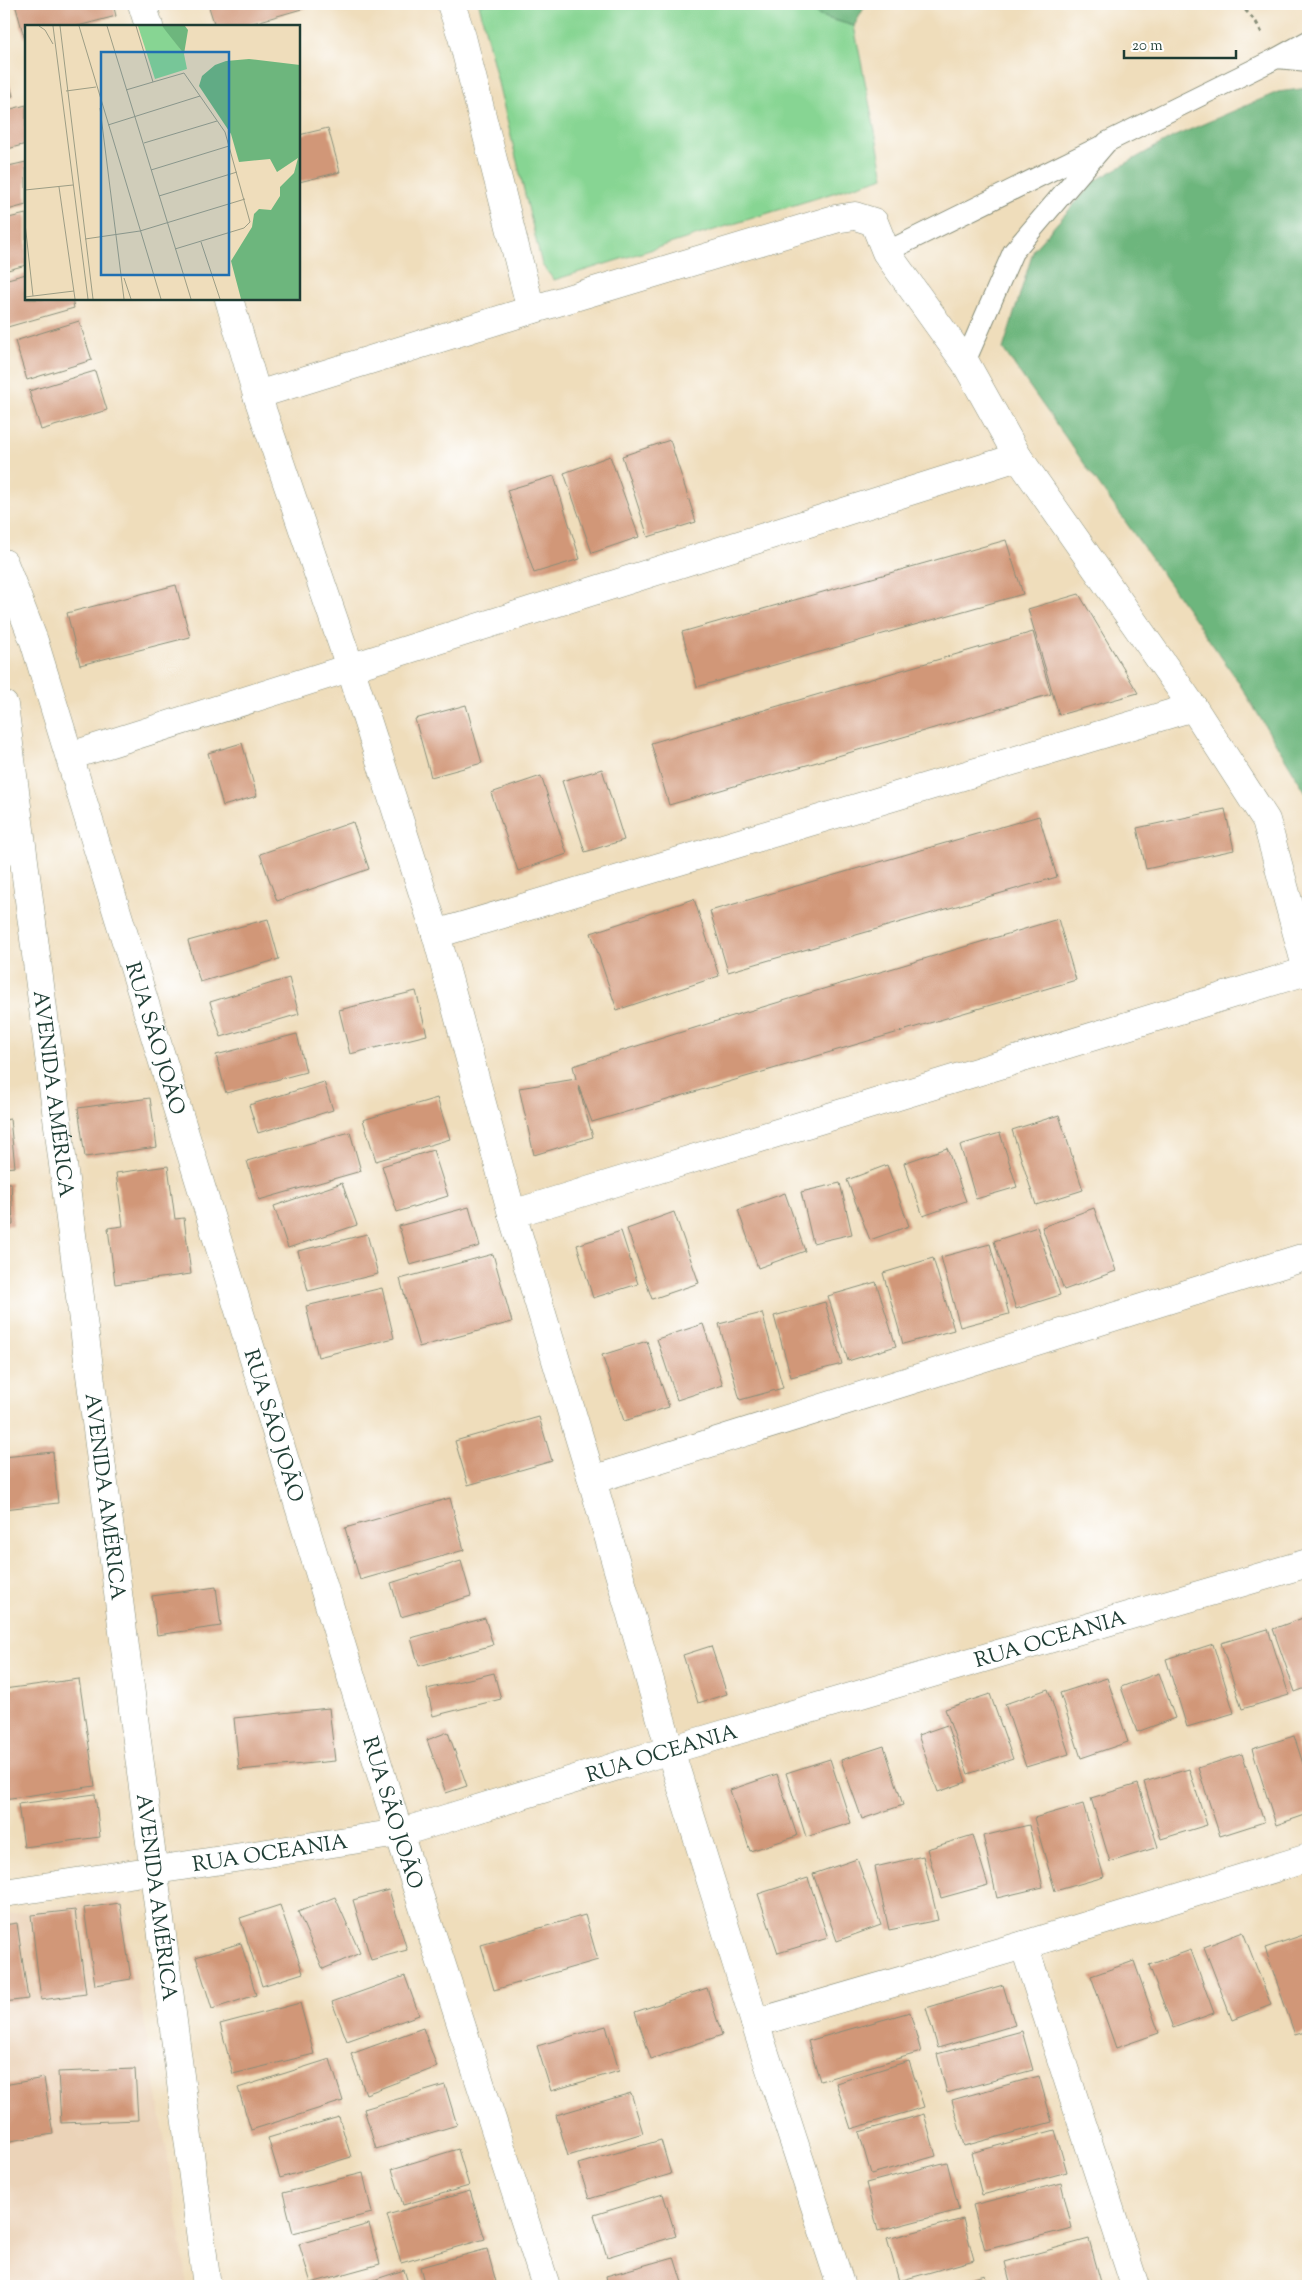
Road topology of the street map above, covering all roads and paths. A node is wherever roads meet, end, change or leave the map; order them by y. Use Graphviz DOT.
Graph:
graph roads {
  1 [pos="142,4"];
  2 [pos="450,4"];
  3 [pos="1240,4"];
  4 [pos="149,25"];
  5 [pos="1308,41"];
  6 [pos="1277,58"];
  7 [pos="1308,61"];
  8 [pos="1108,142"];
  9 [pos="886,252"];
  10 [pos="229,300"];
  11 [pos="531,310"];
  12 [pos="965,362"];
  13 [pos="257,395"];
  14 [pos="1018,457"];
  15 [pos="4,563"];
  16 [pos="350,667"];
  17 [pos="4,705"];
  18 [pos="1193,707"];
  19 [pos="70,756"];
  20 [pos="436,934"];
  21 [pos="1308,973"];
  22 [pos="512,1214"];
  23 [pos="1308,1256"];
  24 [pos="592,1480"];
  25 [pos="1308,1563"];
  26 [pos="670,1750"];
  27 [pos="399,1833"];
  28 [pos="1308,1858"];
  29 [pos="153,1871"];
  30 [pos="4,1893"];
  31 [pos="1024,1945"];
  32 [pos="754,2023"];
  33 [pos="196,2201"];
  34 [pos="207,2286"];
  35 [pos="224,2286"];
  36 [pos="546,2286"];
  37 [pos="841,2286"];
  38 [pos="1135,2286"];
  1 -- 4 [label="street"];
  2 -- 11 [label="street"];
  3 -- 6 [label="path"];
  5 -- 6 [label="lane"];
  6 -- 7 [label="lane"];
  6 -- 8 [label="lane"];
  8 -- 9 [label="lane"];
  8 -- 12 [label="lane"];
  9 -- 11 [label="street"];
  9 -- 12 [label="street"];
  10 -- 13 [label="street"];
  11 -- 13 [label="street"];
  12 -- 14 [label="street"];
  13 -- 16 [label="street"];
  14 -- 16 [label="street"];
  14 -- 18 [label="street"];
  15 -- 19 [label="street, RUA SÃO JOÃO"];
  16 -- 19 [label="street"];
  16 -- 20 [label="street"];
  17 -- 29 [label="street, AVENIDA AMÉRICA"];
  18 -- 20 [label="street"];
  18 -- 21 [label="street"];
  19 -- 27 [label="street, RUA SÃO JOÃO"];
  20 -- 22 [label="street"];
  21 -- 22 [label="street"];
  22 -- 24 [label="street"];
  23 -- 24 [label="street"];
  24 -- 26 [label="street"];
  25 -- 26 [label="street, RUA OCEANIA"];
  26 -- 27 [label="street, RUA OCEANIA"];
  26 -- 32 [label="street"];
  27 -- 29 [label="street, RUA OCEANIA"];
  27 -- 36 [label="street, RUA SÃO JOÃO"];
  28 -- 31 [label="street"];
  29 -- 30 [label="street, RUA OCEANIA"];
  29 -- 33 [label="street, AVENIDA AMÉRICA"];
  31 -- 32 [label="street"];
  31 -- 38 [label="street"];
  32 -- 37 [label="street"];
  33 -- 34 [label="street, AVENIDA AMÉRICA"];
  33 -- 35 [label="street"];
}
